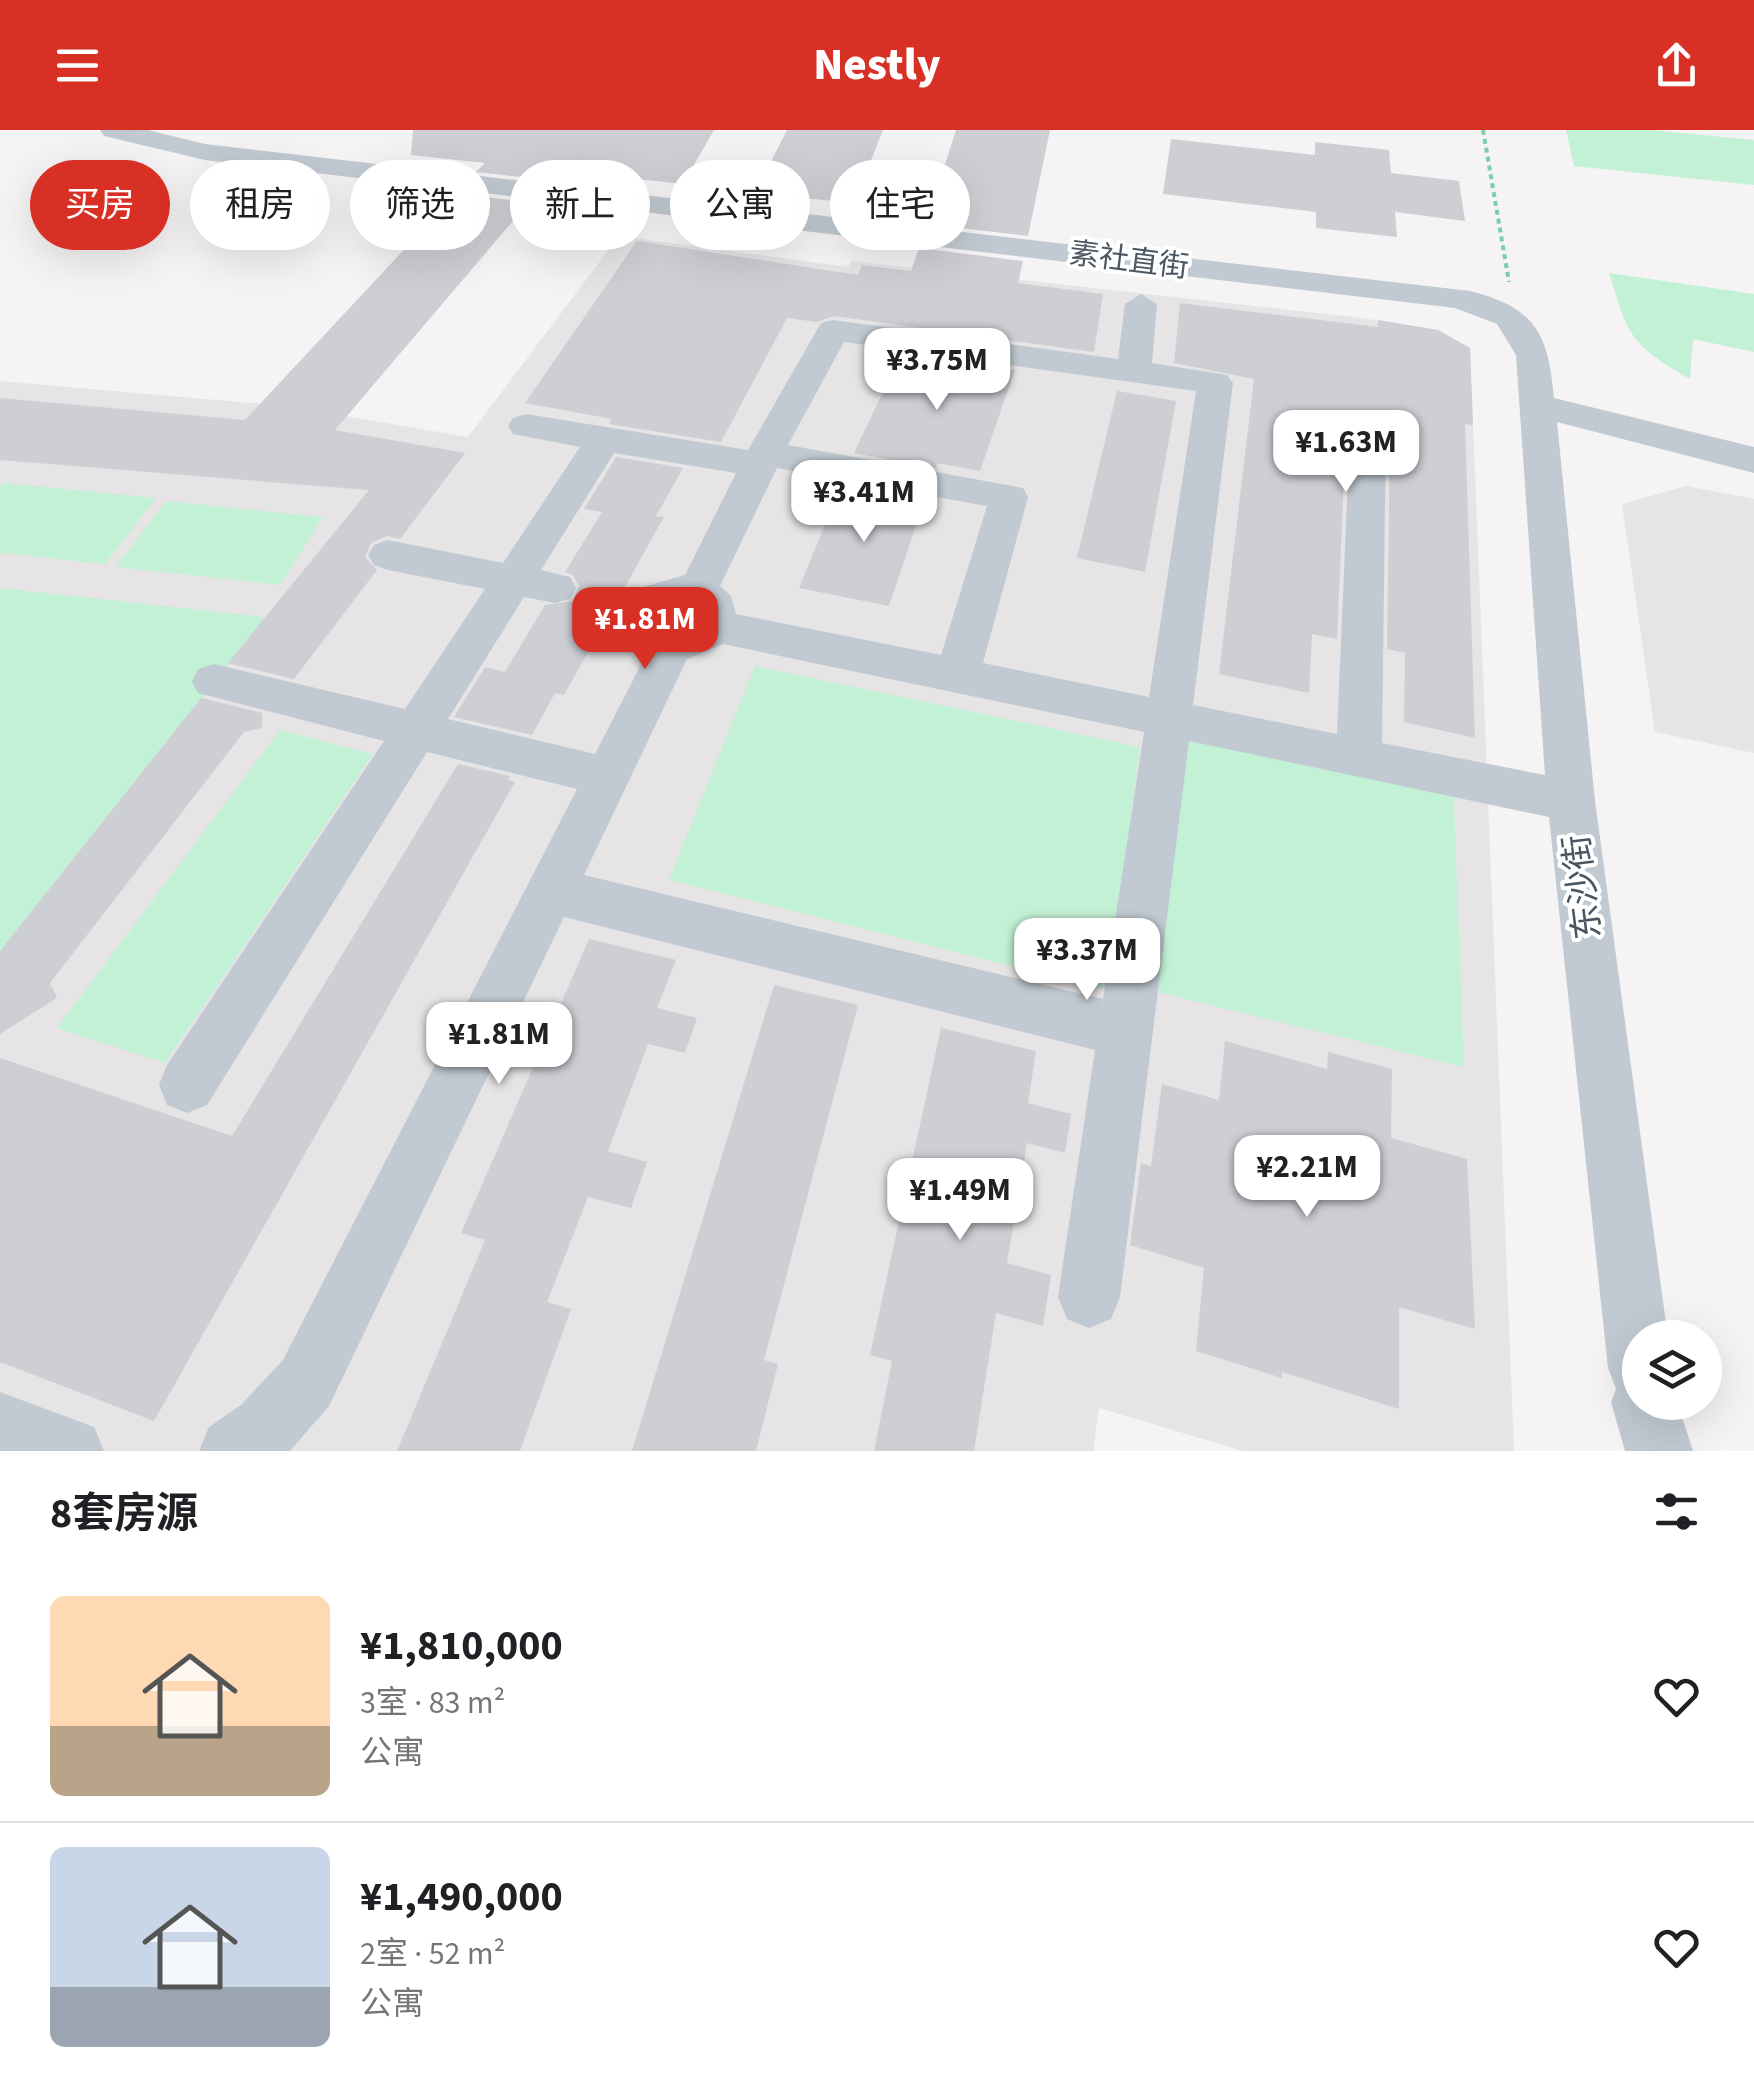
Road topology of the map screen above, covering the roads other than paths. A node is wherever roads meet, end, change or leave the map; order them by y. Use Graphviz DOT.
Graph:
graph roads {
  1 [pos="114,130"];
  2 [pos="1141,304"];
  3 [pos="1134,374"];
  4 [pos="1537,405"];
  5 [pos="526,426"];
  6 [pos="1368,432"];
  7 [pos="1754,434"];
  8 [pos="604,438"];
  9 [pos="762,458"];
  10 [pos="1754,460"];
  11 [pos="388,554"];
  12 [pos="534,584"];
  13 [pos="695,620"];
  14 [pos="957,676"];
  15 [pos="214,681"];
  16 [pos="1170,720"];
  17 [pos="416,730"];
  18 [pos="1359,759"];
  19 [pos="605,776"];
  20 [pos="1571,801"];
  21 [pos="548,890"];
  22 [pos="1126,1031"];
  23 [pos="187,1085"];
  24 [pos="1089,1298"];
  25 [pos="1634,1320"];
  26 [pos="1649,1420"];
  27 [pos="0,1425"];
  28 [pos="70,1451"];
  29 [pos="233,1451"];
  30 [pos="1658,1451"];
  1 -- 4 [label="street, 素社直街"];
  2 -- 3 [label="street"];
  3 -- 9 [label="street"];
  3 -- 16 [label="street"];
  4 -- 7 [label="street"];
  4 -- 10 [label="street"];
  4 -- 20 [label="street, 东沙街"];
  5 -- 8 [label="street"];
  6 -- 18 [label="street"];
  8 -- 9 [label="street"];
  8 -- 12 [label="street"];
  9 -- 13 [label="street"];
  9 -- 14 [label="street"];
  11 -- 12 [label="street"];
  12 -- 17 [label="street"];
  13 -- 14 [label="street"];
  13 -- 19 [label="street"];
  14 -- 16 [label="street"];
  15 -- 17 [label="street"];
  16 -- 18 [label="street"];
  16 -- 22 [label="street"];
  17 -- 19 [label="street"];
  17 -- 23 [label="street"];
  18 -- 20 [label="street"];
  19 -- 21 [label="street"];
  20 -- 25 [label="street, 东沙街"];
  21 -- 22 [label="street"];
  21 -- 29 [label="street"];
  22 -- 24 [label="street"];
  26 -- 30 [label="street"];
  27 -- 28 [label="street"];
}
